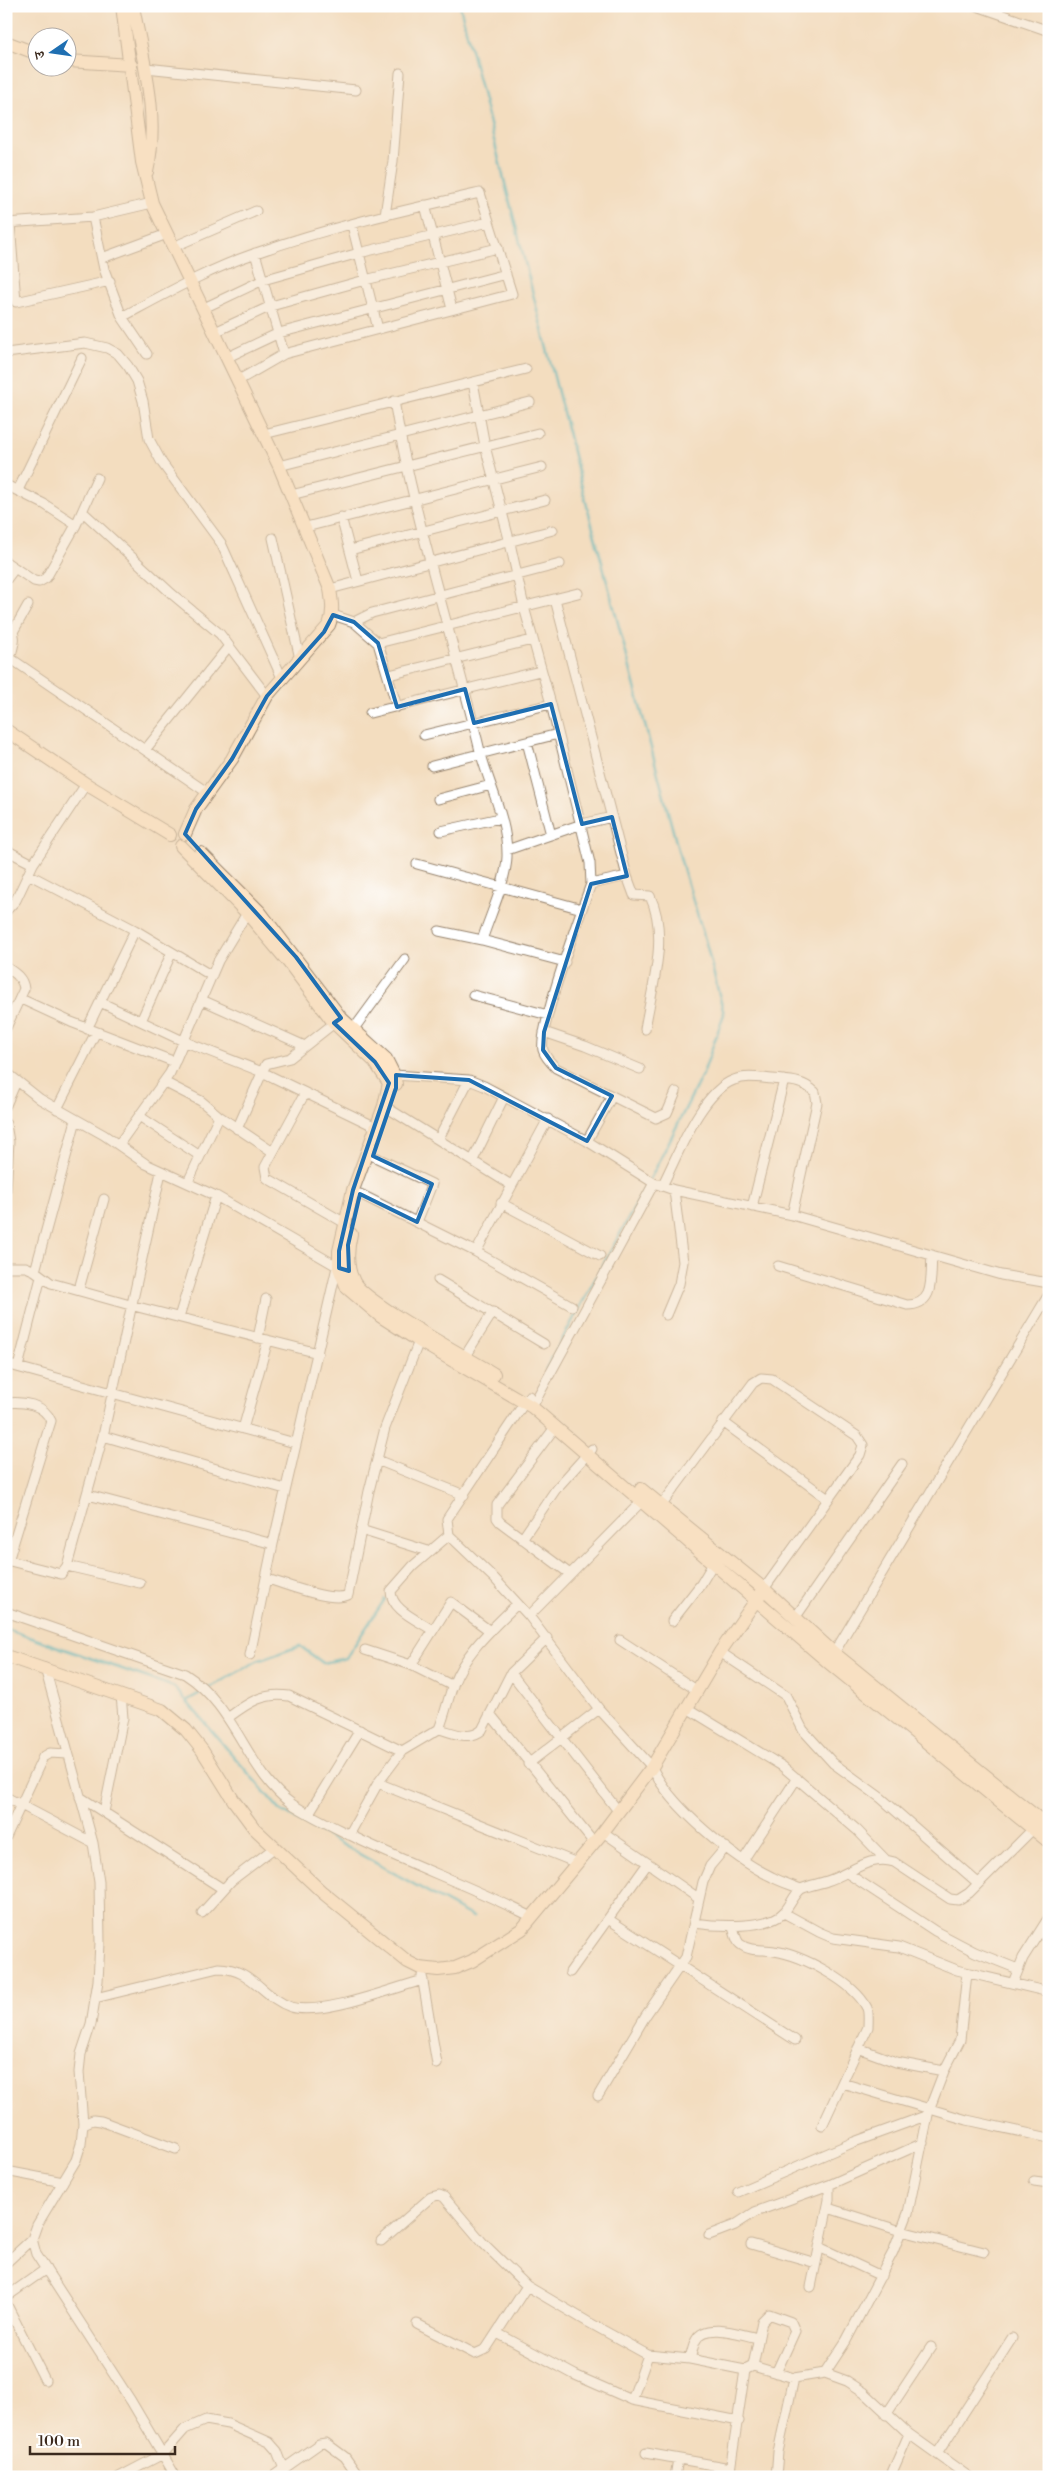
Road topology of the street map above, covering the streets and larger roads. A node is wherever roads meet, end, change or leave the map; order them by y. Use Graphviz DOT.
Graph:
graph roads {
  1 [pos="122,6"];
  2 [pos="134,6"];
  3 [pos="981,7"];
  4 [pos="1047,28"];
  5 [pos="6,42"];
  6 [pos="28,50"];
  7 [pos="78,62"];
  8 [pos="131,65"];
  9 [pos="146,68"];
  10 [pos="400,73"];
  11 [pos="356,90"];
  12 [pos="146,176"];
  13 [pos="152,203"];
  14 [pos="425,205"];
  15 [pos="256,211"];
  16 [pos="384,215"];
  17 [pos="93,217"];
  18 [pos="490,222"];
  19 [pos="8,223"];
  20 [pos="352,225"];
  21 [pos="166,234"];
  22 [pos="433,235"];
  23 [pos="173,247"];
  24 [pos="498,248"];
  25 [pos="255,253"];
  26 [pos="359,253"];
  27 [pos="102,258"];
  28 [pos="440,261"];
  29 [pos="506,274"];
  30 [pos="263,280"];
  31 [pos="365,280"];
  32 [pos="110,281"];
  33 [pos="190,281"];
  34 [pos="448,290"];
  35 [pos="271,306"];
  36 [pos="204,308"];
  37 [pos="373,308"];
  38 [pos="452,309"];
  39 [pos="122,317"];
  40 [pos="378,329"];
  41 [pos="215,332"];
  42 [pos="279,333"];
  43 [pos="6,353"];
  44 [pos="146,354"];
  45 [pos="284,354"];
  46 [pos="228,357"];
  47 [pos="82,358"];
  48 [pos="526,369"];
  49 [pos="239,380"];
  50 [pos="473,382"];
  51 [pos="394,401"];
  52 [pos="530,402"];
  53 [pos="479,415"];
  54 [pos="538,433"];
  55 [pos="264,434"];
  56 [pos="400,435"];
  57 [pos="485,446"];
  58 [pos="279,466"];
  59 [pos="407,466"];
  60 [pos="542,467"];
  61 [pos="97,478"];
  62 [pos="493,478"];
  63 [pos="6,484"];
  64 [pos="18,490"];
  65 [pos="291,495"];
  66 [pos="415,498"];
  67 [pos="545,500"];
  68 [pos="502,511"];
  69 [pos="83,512"];
  70 [pos="341,517"];
  71 [pos="76,525"];
  72 [pos="306,527"];
  73 [pos="554,530"];
  74 [pos="424,531"];
  75 [pos="273,538"];
  76 [pos="510,543"];
  77 [pos="350,550"];
  78 [pos="6,562"];
  79 [pos="431,563"];
  80 [pos="560,564"];
  81 [pos="15,568"];
  82 [pos="518,575"];
  83 [pos="6,580"];
  84 [pos="358,581"];
  85 [pos="330,589"];
  86 [pos="578,593"];
  87 [pos="440,595"];
  88 [pos="555,599"];
  89 [pos="28,605"];
  90 [pos="524,608"];
  91 [pos="333,615"];
  92 [pos="354,622"];
  93 [pos="6,624"];
  94 [pos="448,626"];
  95 [pos="14,630"];
  96 [pos="532,640"];
  97 [pos="378,643"];
  98 [pos="230,646"];
  99 [pos="300,659"];
  100 [pos="457,659"];
  101 [pos="8,660"];
  102 [pos="540,671"];
  103 [pos="389,675"];
  104 [pos="282,678"];
  105 [pos="465,690"];
  106 [pos="268,696"];
  107 [pos="551,704"];
  108 [pos="397,707"];
  109 [pos="370,713"];
  110 [pos="474,723"];
  111 [pos="6,730"];
  112 [pos="558,734"];
  113 [pos="424,735"];
  114 [pos="527,742"];
  115 [pos="145,750"];
  116 [pos="481,753"];
  117 [pos="432,766"];
  118 [pos="86,784"];
  119 [pos="490,785"];
  120 [pos="208,793"];
  121 [pos="438,799"];
  122 [pos="612,817"];
  123 [pos="500,818"];
  124 [pos="582,824"];
  125 [pos="442,831"];
  126 [pos="551,835"];
  127 [pos="184,840"];
  128 [pos="6,850"];
  129 [pos="507,850"];
  130 [pos="33,864"];
  131 [pos="417,864"];
  132 [pos="28,874"];
  133 [pos="627,876"];
  134 [pos="591,884"];
  135 [pos="500,887"];
  136 [pos="582,909"];
  137 [pos="6,911"];
  138 [pos="247,914"];
  139 [pos="136,930"];
  140 [pos="439,931"];
  141 [pos="482,940"];
  142 [pos="172,952"];
  143 [pos="405,959"];
  144 [pos="565,962"];
  145 [pos="6,967"];
  146 [pos="212,976"];
  147 [pos="473,995"];
  148 [pos="21,999"];
  149 [pos="202,1000"];
  150 [pos="100,1002"];
  151 [pos="548,1015"];
  152 [pos="337,1020"];
  153 [pos="141,1021"];
  154 [pos="6,1028"];
  155 [pos="646,1029"];
  156 [pos="92,1030"];
  157 [pos="353,1030"];
  158 [pos="544,1032"];
  159 [pos="183,1041"];
  160 [pos="305,1046"];
  161 [pos="175,1062"];
  162 [pos="640,1069"];
  163 [pos="6,1072"];
  164 [pos="262,1072"];
  165 [pos="394,1075"];
  166 [pos="469,1080"];
  167 [pos="784,1080"];
  168 [pos="16,1082"];
  169 [pos="164,1082"];
  170 [pos="676,1092"];
  171 [pos="305,1093"];
  172 [pos="612,1096"];
  173 [pos="504,1097"];
  174 [pos="6,1105"];
  175 [pos="57,1109"];
  176 [pos="389,1109"];
  177 [pos="140,1116"];
  178 [pos="219,1116"];
  179 [pos="548,1119"];
  180 [pos="76,1120"];
  181 [pos="6,1124"];
  182 [pos="376,1127"];
  183 [pos="237,1129"];
  184 [pos="438,1138"];
  185 [pos="587,1141"];
  186 [pos="119,1144"];
  187 [pos="273,1152"];
  188 [pos="200,1156"];
  189 [pos="373,1156"];
  190 [pos="473,1160"];
  191 [pos="160,1172"];
  192 [pos="188,1182"];
  193 [pos="658,1185"];
  194 [pos="511,1186"];
  195 [pos="6,1190"];
  196 [pos="674,1190"];
  197 [pos="360,1194"];
  198 [pos="216,1196"];
  199 [pos="104,1200"];
  200 [pos="501,1203"];
  201 [pos="752,1207"];
  202 [pos="792,1215"];
  203 [pos="417,1222"];
  204 [pos="345,1223"];
  205 [pos="476,1252"];
  206 [pos="932,1255"];
  207 [pos="600,1256"];
  208 [pos="778,1266"];
  209 [pos="6,1267"];
  210 [pos="342,1269"];
  211 [pos="38,1274"];
  212 [pos="438,1280"];
  213 [pos="1049,1283"];
  214 [pos="79,1289"];
  215 [pos="1049,1294"];
  216 [pos="266,1299"];
  217 [pos="130,1305"];
  218 [pos="572,1306"];
  219 [pos="493,1312"];
  220 [pos="666,1315"];
  221 [pos="179,1318"];
  222 [pos="263,1339"];
  223 [pos="418,1341"];
  224 [pos="544,1344"];
  225 [pos="318,1353"];
  226 [pos="465,1356"];
  227 [pos="6,1364"];
  228 [pos="18,1367"];
  229 [pos="112,1391"];
  230 [pos="530,1402"];
  231 [pos="6,1403"];
  232 [pos="723,1422"];
  233 [pos="556,1426"];
  234 [pos="243,1428"];
  235 [pos="102,1436"];
  236 [pos="295,1443"];
  237 [pos="590,1451"];
  238 [pos="377,1460"];
  239 [pos="902,1464"];
  240 [pos="285,1489"];
  241 [pos="88,1495"];
  242 [pos="464,1495"];
  243 [pos="645,1498"];
  244 [pos="828,1499"];
  245 [pos="661,1506"];
  246 [pos="361,1530"];
  247 [pos="448,1535"];
  248 [pos="522,1539"];
  249 [pos="273,1544"];
  250 [pos="428,1551"];
  251 [pos="7,1561"];
  252 [pos="714,1562"];
  253 [pos="67,1566"];
  254 [pos="570,1574"];
  255 [pos="267,1578"];
  256 [pos="140,1583"];
  257 [pos="760,1594"];
  258 [pos="517,1604"];
  259 [pos="6,1612"];
  260 [pos="529,1616"];
  261 [pos="795,1618"];
  262 [pos="672,1621"];
  263 [pos="432,1630"];
  264 [pos="490,1631"];
  265 [pos="803,1633"];
  266 [pos="547,1638"];
  267 [pos="620,1640"];
  268 [pos="364,1650"];
  269 [pos="720,1652"];
  270 [pos="250,1655"];
  271 [pos="6,1656"];
  272 [pos="831,1657"];
  273 [pos="411,1665"];
  274 [pos="45,1668"];
  275 [pos="511,1673"];
  276 [pos="453,1686"];
  277 [pos="698,1691"];
  278 [pos="121,1695"];
  279 [pos="599,1708"];
  280 [pos="688,1708"];
  281 [pos="491,1715"];
  282 [pos="229,1717"];
  283 [pos="439,1729"];
  284 [pos="360,1730"];
  285 [pos="561,1738"];
  286 [pos="402,1751"];
  287 [pos="67,1754"];
  288 [pos="528,1764"];
  289 [pos="652,1767"];
  290 [pos="797,1778"];
  291 [pos="378,1783"];
  292 [pos="6,1797"];
  293 [pos="80,1797"];
  294 [pos="21,1805"];
  295 [pos="104,1812"];
  296 [pos="619,1812"];
  297 [pos="309,1813"];
  298 [pos="1041,1826"];
  299 [pos="602,1832"];
  300 [pos="349,1835"];
  301 [pos="6,1837"];
  302 [pos="1049,1842"];
  303 [pos="92,1843"];
  304 [pos="594,1843"];
  305 [pos="726,1847"];
  306 [pos="274,1848"];
  307 [pos="744,1859"];
  308 [pos="885,1859"];
  309 [pos="577,1863"];
  310 [pos="648,1863"];
  311 [pos="847,1872"];
  312 [pos="978,1883"];
  313 [pos="223,1889"];
  314 [pos="801,1889"];
  315 [pos="698,1898"];
  316 [pos="784,1912"];
  317 [pos="202,1913"];
  318 [pos="532,1917"];
  319 [pos="1049,1917"];
  320 [pos="608,1919"];
  321 [pos="694,1923"];
  322 [pos="733,1927"];
  323 [pos="680,1967"];
  324 [pos="1018,1969"];
  325 [pos="570,1972"];
  326 [pos="967,1973"];
  327 [pos="422,1974"];
  328 [pos="1013,1984"];
  329 [pos="1049,1992"];
  330 [pos="95,1998"];
  331 [pos="795,2040"];
  332 [pos="858,2048"];
  333 [pos="438,2064"];
  334 [pos="944,2071"];
  335 [pos="842,2083"];
  336 [pos="598,2096"];
  337 [pos="928,2115"];
  338 [pos="83,2124"];
  339 [pos="822,2126"];
  340 [pos="1048,2137"];
  341 [pos="924,2139"];
  342 [pos="176,2149"];
  343 [pos="6,2171"];
  344 [pos="1034,2181"];
  345 [pos="64,2182"];
  346 [pos="1049,2183"];
  347 [pos="829,2185"];
  348 [pos="738,2192"];
  349 [pos="828,2208"];
  350 [pos="901,2231"];
  351 [pos="709,2235"];
  352 [pos="32,2239"];
  353 [pos="381,2240"];
  354 [pos="751,2244"];
  355 [pos="819,2247"];
  356 [pos="984,2252"];
  357 [pos="6,2263"];
  358 [pos="816,2263"];
  359 [pos="46,2269"];
  360 [pos="881,2276"];
  361 [pos="527,2286"];
  362 [pos="811,2287"];
  363 [pos="6,2301"];
  364 [pos="417,2324"];
  365 [pos="497,2333"];
  366 [pos="758,2338"];
  367 [pos="1012,2338"];
  368 [pos="931,2347"];
  369 [pos="648,2355"];
  370 [pos="690,2359"];
  371 [pos="749,2368"];
  372 [pos="776,2373"];
  373 [pos="825,2373"];
  374 [pos="794,2378"];
  375 [pos="45,2380"];
  376 [pos="632,2400"];
  377 [pos="886,2415"];
  378 [pos="739,2421"];
  379 [pos="908,2434"];
  380 [pos="646,2453"];
  381 [pos="163,2454"];
  382 [pos="937,2454"];
  383 [pos="678,2459"];
  384 [pos="1049,2464"];
  385 [pos="284,2469"];
  386 [pos="730,2472"];
  387 [pos="119,2477"];
  388 [pos="176,2477"];
  389 [pos="272,2477"];
  390 [pos="359,2477"];
  391 [pos="675,2477"];
  392 [pos="776,2477"];
  393 [pos="890,2477"];
  394 [pos="969,2477"];
  395 [pos="1046,2477"];
  1 -- 8 [label="street"];
  2 -- 9 [label="street"];
  3 -- 4 [label="street"];
  5 -- 6 [label="street"];
  7 -- 8 [label="street"];
  8 -- 12 [label="street"];
  9 -- 11 [label="street"];
  9 -- 12 [label="street"];
  10 -- 16 [label="street"];
  12 -- 13 [label="street"];
  13 -- 17 [label="street"];
  13 -- 21 [label="street"];
  14 -- 16 [label="street"];
  14 -- 18 [label="street"];
  14 -- 22 [label="street"];
  15 -- 23 [label="street"];
  16 -- 20 [label="street"];
  17 -- 19 [label="street"];
  17 -- 27 [label="street"];
  18 -- 22 [label="street"];
  18 -- 24 [label="street"];
  19 -- 32 [label="street"];
  20 -- 25 [label="street"];
  20 -- 26 [label="street"];
  21 -- 23 [label="street"];
  21 -- 27 [label="street"];
  22 -- 26 [label="street"];
  22 -- 28 [label="street"];
  23 -- 33 [label="street"];
  24 -- 28 [label="street"];
  24 -- 29 [label="street"];
  25 -- 30 [label="street"];
  25 -- 33 [label="street"];
  26 -- 30 [label="street"];
  26 -- 31 [label="street"];
  27 -- 32 [label="street"];
  28 -- 31 [label="street"];
  28 -- 34 [label="street"];
  29 -- 34 [label="street"];
  29 -- 38 [label="street"];
  30 -- 35 [label="street"];
  30 -- 36 [label="street"];
  31 -- 35 [label="street"];
  31 -- 37 [label="street"];
  32 -- 39 [label="street"];
  33 -- 36 [label="street"];
  33 -- 39 [label="street"];
  34 -- 37 [label="street"];
  34 -- 38 [label="street"];
  35 -- 41 [label="street"];
  35 -- 42 [label="street"];
  36 -- 41 [label="street"];
  37 -- 40 [label="street"];
  37 -- 42 [label="street"];
  38 -- 40 [label="street"];
  39 -- 44 [label="street"];
  40 -- 45 [label="street"];
  41 -- 46 [label="street"];
  42 -- 45 [label="street"];
  42 -- 46 [label="street"];
  43 -- 104 [label="street"];
  45 -- 49 [label="street"];
  46 -- 49 [label="street"];
  47 -- 64 [label="street"];
  48 -- 50 [label="street"];
  49 -- 55 [label="street"];
  50 -- 51 [label="street"];
  50 -- 53 [label="street"];
  51 -- 55 [label="street"];
  51 -- 56 [label="street"];
  52 -- 53 [label="street"];
  53 -- 56 [label="street"];
  53 -- 57 [label="street"];
  54 -- 57 [label="street"];
  55 -- 58 [label="street"];
  56 -- 58 [label="street"];
  56 -- 59 [label="street"];
  57 -- 59 [label="street"];
  57 -- 62 [label="street"];
  58 -- 65 [label="street"];
  59 -- 65 [label="street"];
  59 -- 66 [label="street"];
  60 -- 62 [label="street"];
  61 -- 69 [label="street"];
  62 -- 66 [label="street"];
  62 -- 68 [label="street"];
  63 -- 64 [label="street"];
  64 -- 71 [label="street"];
  65 -- 72 [label="street"];
  66 -- 70 [label="street"];
  66 -- 74 [label="street"];
  67 -- 68 [label="street"];
  68 -- 74 [label="street"];
  68 -- 76 [label="street"];
  69 -- 71 [label="street"];
  69 -- 98 [label="street"];
  70 -- 72 [label="street"];
  70 -- 77 [label="street"];
  71 -- 81 [label="street"];
  72 -- 85 [label="street"];
  73 -- 76 [label="street"];
  74 -- 77 [label="street"];
  74 -- 79 [label="street"];
  75 -- 99 [label="street"];
  76 -- 79 [label="street"];
  76 -- 82 [label="street"];
  77 -- 84 [label="street"];
  78 -- 81 [label="street"];
  79 -- 84 [label="street"];
  79 -- 87 [label="street"];
  80 -- 82 [label="street"];
  81 -- 83 [label="street"];
  82 -- 87 [label="street"];
  82 -- 90 [label="street"];
  84 -- 85 [label="street"];
  85 -- 91 [label="street"];
  86 -- 88 [label="street"];
  87 -- 92 [label="street"];
  87 -- 94 [label="street"];
  88 -- 90 [label="street"];
  88 -- 122 [label="street"];
  89 -- 95 [label="street"];
  90 -- 94 [label="street"];
  90 -- 96 [label="street"];
  91 -- 92 [label="street"];
  91 -- 99 [label="street"];
  92 -- 97 [label="street"];
  93 -- 95 [label="street"];
  94 -- 97 [label="street"];
  94 -- 100 [label="street"];
  95 -- 101 [label="street"];
  96 -- 100 [label="street"];
  96 -- 102 [label="street"];
  97 -- 103 [label="street"];
  98 -- 106 [label="street"];
  98 -- 115 [label="street"];
  99 -- 104 [label="street"];
  100 -- 103 [label="street"];
  100 -- 105 [label="street"];
  101 -- 115 [label="street"];
  102 -- 105 [label="street"];
  102 -- 107 [label="street"];
  103 -- 108 [label="street"];
  104 -- 106 [label="street"];
  105 -- 108 [label="street"];
  105 -- 110 [label="street"];
  106 -- 120 [label="street"];
  107 -- 110 [label="street"];
  107 -- 112 [label="street"];
  108 -- 109 [label="street"];
  110 -- 113 [label="street"];
  110 -- 116 [label="street"];
  111 -- 118 [label="street"];
  112 -- 114 [label="street"];
  112 -- 124 [label="street"];
  114 -- 116 [label="street"];
  114 -- 126 [label="street"];
  115 -- 120 [label="street"];
  116 -- 117 [label="street"];
  116 -- 119 [label="street"];
  118 -- 127 [label="street"];
  118 -- 130 [label="street"];
  119 -- 121 [label="street"];
  119 -- 123 [label="street"];
  120 -- 127 [label="street"];
  122 -- 124 [label="street"];
  122 -- 133 [label="street"];
  123 -- 125 [label="street"];
  123 -- 129 [label="street"];
  124 -- 126 [label="street"];
  124 -- 134 [label="street"];
  126 -- 129 [label="street"];
  127 -- 138 [label="street"];
  127 -- 152 [label="street"];
  128 -- 130 [label="street"];
  129 -- 135 [label="street"];
  130 -- 132 [label="street"];
  131 -- 135 [label="street"];
  132 -- 137 [label="street"];
  132 -- 139 [label="street"];
  133 -- 134 [label="street"];
  133 -- 155 [label="street"];
  134 -- 136 [label="street"];
  135 -- 136 [label="street"];
  135 -- 141 [label="street"];
  136 -- 144 [label="street"];
  138 -- 146 [label="street"];
  138 -- 152 [label="street"];
  139 -- 142 [label="street"];
  139 -- 150 [label="street"];
  140 -- 141 [label="street"];
  141 -- 144 [label="street"];
  142 -- 146 [label="street"];
  142 -- 153 [label="street"];
  143 -- 157 [label="street"];
  144 -- 151 [label="street"];
  145 -- 148 [label="street"];
  146 -- 149 [label="street"];
  147 -- 151 [label="street"];
  148 -- 154 [label="street"];
  148 -- 156 [label="street"];
  149 -- 159 [label="street"];
  149 -- 160 [label="street"];
  150 -- 153 [label="street"];
  150 -- 156 [label="street"];
  151 -- 158 [label="street"];
  152 -- 157 [label="street"];
  152 -- 160 [label="street"];
  152 -- 182 [label="street"];
  153 -- 159 [label="street"];
  156 -- 161 [label="street"];
  156 -- 175 [label="street"];
  157 -- 165 [label="street"];
  158 -- 162 [label="street"];
  158 -- 172 [label="street"];
  159 -- 161 [label="street"];
  159 -- 164 [label="street"];
  160 -- 164 [label="street"];
  161 -- 169 [label="street"];
  163 -- 168 [label="street"];
  164 -- 171 [label="street"];
  164 -- 183 [label="street"];
  165 -- 166 [label="street"];
  165 -- 176 [label="street"];
  166 -- 173 [label="street"];
  166 -- 184 [label="street"];
  167 -- 193 [label="street"];
  167 -- 201 [label="street"];
  167 -- 202 [label="street"];
  168 -- 174 [label="street"];
  168 -- 175 [label="street"];
  169 -- 177 [label="street"];
  169 -- 178 [label="street"];
  170 -- 172 [label="street"];
  171 -- 182 [label="street"];
  171 -- 187 [label="street"];
  172 -- 185 [label="street"];
  173 -- 179 [label="street"];
  173 -- 190 [label="street"];
  175 -- 180 [label="street"];
  176 -- 184 [label="street"];
  176 -- 189 [label="street"];
  177 -- 186 [label="street"];
  177 -- 188 [label="street"];
  178 -- 183 [label="street"];
  178 -- 188 [label="street"];
  179 -- 185 [label="street"];
  179 -- 194 [label="street"];
  180 -- 186 [label="street"];
  180 -- 211 [label="street"];
  181 -- 195 [label="street"];
  182 -- 204 [label="street"];
  183 -- 187 [label="street"];
  184 -- 190 [label="street"];
  185 -- 193 [label="street"];
  186 -- 191 [label="street"];
  187 -- 204 [label="street"];
  188 -- 192 [label="street"];
  189 -- 197 [label="street"];
  189 -- 203 [label="street"];
  190 -- 194 [label="street"];
  191 -- 192 [label="street"];
  191 -- 217 [label="street"];
  192 -- 198 [label="street"];
  193 -- 196 [label="street"];
  193 -- 230 [label="street"];
  194 -- 200 [label="street"];
  196 -- 201 [label="street"];
  196 -- 220 [label="street"];
  197 -- 203 [label="street"];
  197 -- 210 [label="street"];
  198 -- 210 [label="street"];
  198 -- 221 [label="street"];
  199 -- 214 [label="street"];
  200 -- 205 [label="street"];
  200 -- 207 [label="street"];
  201 -- 202 [label="street"];
  202 -- 206 [label="street"];
  203 -- 205 [label="street"];
  204 -- 210 [label="street"];
  205 -- 218 [label="street"];
  206 -- 208 [label="street"];
  206 -- 213 [label="street"];
  209 -- 211 [label="street"];
  210 -- 223 [label="street"];
  210 -- 225 [label="street"];
  210 -- 226 [label="street"];
  211 -- 214 [label="street"];
  211 -- 228 [label="street"];
  212 -- 219 [label="street"];
  214 -- 217 [label="street"];
  215 -- 272 [label="street"];
  216 -- 222 [label="street"];
  217 -- 221 [label="street"];
  217 -- 229 [label="street"];
  219 -- 224 [label="street"];
  219 -- 226 [label="street"];
  221 -- 222 [label="street"];
  222 -- 225 [label="street"];
  222 -- 234 [label="street"];
  223 -- 230 [label="street"];
  223 -- 238 [label="street"];
  225 -- 236 [label="street"];
  226 -- 230 [label="street"];
  227 -- 228 [label="street"];
  228 -- 229 [label="street"];
  229 -- 234 [label="street"];
  229 -- 235 [label="street"];
  230 -- 233 [label="street"];
  230 -- 237 [label="street"];
  230 -- 242 [label="street"];
  231 -- 251 [label="street"];
  232 -- 244 [label="street"];
  232 -- 244 [label="street"];
  232 -- 245 [label="street"];
  233 -- 237 [label="street"];
  233 -- 248 [label="street"];
  234 -- 236 [label="street"];
  235 -- 240 [label="street"];
  235 -- 241 [label="street"];
  236 -- 240 [label="street"];
  237 -- 243 [label="street"];
  237 -- 248 [label="street"];
  238 -- 242 [label="street"];
  238 -- 246 [label="street"];
  239 -- 261 [label="street"];
  240 -- 249 [label="street"];
  241 -- 249 [label="street"];
  241 -- 253 [label="street"];
  242 -- 247 [label="street"];
  243 -- 245 [label="street"];
  243 -- 252 [label="street"];
  243 -- 254 [label="street"];
  244 -- 257 [label="street"];
  245 -- 257 [label="street"];
  246 -- 250 [label="street"];
  246 -- 255 [label="street"];
  247 -- 250 [label="street"];
  247 -- 258 [label="street"];
  248 -- 254 [label="street"];
  249 -- 255 [label="street"];
  250 -- 263 [label="street"];
  251 -- 253 [label="street"];
  252 -- 257 [label="street"];
  252 -- 262 [label="street"];
  253 -- 256 [label="street"];
  254 -- 260 [label="street"];
  255 -- 270 [label="street"];
  257 -- 261 [label="street"];
  257 -- 265 [label="street"];
  257 -- 269 [label="street"];
  258 -- 260 [label="street"];
  258 -- 264 [label="street"];
  259 -- 282 [label="street"];
  260 -- 266 [label="street"];
  261 -- 265 [label="street"];
  263 -- 264 [label="street"];
  263 -- 273 [label="street"];
  264 -- 276 [label="street"];
  265 -- 272 [label="street"];
  266 -- 275 [label="street"];
  266 -- 279 [label="street"];
  267 -- 277 [label="street"];
  268 -- 273 [label="street"];
  269 -- 277 [label="street"];
  269 -- 312 [label="street"];
  271 -- 274 [label="street"];
  272 -- 298 [label="street"];
  273 -- 276 [label="street"];
  274 -- 278 [label="street"];
  274 -- 287 [label="street"];
  275 -- 281 [label="street"];
  275 -- 285 [label="street"];
  276 -- 283 [label="street"];
  277 -- 280 [label="street"];
  278 -- 295 [label="street"];
  278 -- 306 [label="street"];
  279 -- 285 [label="street"];
  279 -- 289 [label="street"];
  280 -- 289 [label="street"];
  280 -- 290 [label="street"];
  281 -- 283 [label="street"];
  281 -- 288 [label="street"];
  282 -- 284 [label="street"];
  282 -- 297 [label="street"];
  283 -- 286 [label="street"];
  284 -- 286 [label="street"];
  284 -- 297 [label="street"];
  285 -- 288 [label="street"];
  285 -- 296 [label="street"];
  286 -- 291 [label="street"];
  287 -- 293 [label="street"];
  287 -- 294 [label="street"];
  288 -- 304 [label="street"];
  289 -- 296 [label="street"];
  289 -- 305 [label="street"];
  290 -- 307 [label="street"];
  290 -- 308 [label="street"];
  291 -- 300 [label="street"];
  291 -- 309 [label="street"];
  292 -- 294 [label="street"];
  293 -- 295 [label="street"];
  293 -- 303 [label="street"];
  294 -- 301 [label="street"];
  294 -- 303 [label="street"];
  295 -- 313 [label="street"];
  296 -- 299 [label="street"];
  297 -- 300 [label="street"];
  298 -- 302 [label="street"];
  298 -- 312 [label="street"];
  299 -- 304 [label="street"];
  299 -- 310 [label="street"];
  300 -- 318 [label="street"];
  303 -- 330 [label="street"];
  304 -- 309 [label="street"];
  305 -- 307 [label="street"];
  305 -- 315 [label="street"];
  306 -- 313 [label="street"];
  306 -- 327 [label="street"];
  307 -- 314 [label="street"];
  308 -- 311 [label="street"];
  308 -- 312 [label="street"];
  309 -- 318 [label="street"];
  310 -- 315 [label="street"];
  310 -- 320 [label="street"];
  311 -- 314 [label="street"];
  311 -- 324 [label="street"];
  313 -- 317 [label="street"];
  314 -- 316 [label="street"];
  315 -- 321 [label="street"];
  316 -- 322 [label="street"];
  316 -- 326 [label="street"];
  318 -- 327 [label="street"];
  319 -- 324 [label="street"];
  320 -- 323 [label="street"];
  320 -- 325 [label="street"];
  321 -- 322 [label="street"];
  321 -- 323 [label="street"];
  322 -- 332 [label="street"];
  323 -- 331 [label="street"];
  323 -- 336 [label="street"];
  324 -- 328 [label="street"];
  326 -- 328 [label="street"];
  326 -- 334 [label="street"];
  327 -- 330 [label="street"];
  327 -- 333 [label="street"];
  328 -- 329 [label="street"];
  330 -- 338 [label="street"];
  332 -- 334 [label="street"];
  332 -- 335 [label="street"];
  334 -- 337 [label="street"];
  335 -- 337 [label="street"];
  335 -- 339 [label="street"];
  337 -- 340 [label="street"];
  337 -- 341 [label="street"];
  337 -- 348 [label="street"];
  338 -- 342 [label="street"];
  338 -- 345 [label="street"];
  341 -- 347 [label="street"];
  341 -- 350 [label="street"];
  343 -- 345 [label="street"];
  344 -- 346 [label="street"];
  345 -- 352 [label="street"];
  347 -- 349 [label="street"];
  347 -- 351 [label="street"];
  349 -- 350 [label="street"];
  349 -- 355 [label="street"];
  350 -- 356 [label="street"];
  350 -- 360 [label="street"];
  352 -- 357 [label="street"];
  352 -- 359 [label="street"];
  353 -- 361 [label="street"];
  354 -- 358 [label="street"];
  355 -- 358 [label="street"];
  355 -- 360 [label="street"];
  358 -- 362 [label="street"];
  359 -- 363 [label="street"];
  359 -- 381 [label="street"];
  360 -- 373 [label="street"];
  361 -- 365 [label="street"];
  361 -- 369 [label="street"];
  363 -- 375 [label="street"];
  364 -- 365 [label="street"];
  365 -- 376 [label="street"];
  366 -- 370 [label="street"];
  366 -- 371 [label="street"];
  366 -- 372 [label="street"];
  367 -- 382 [label="street"];
  368 -- 377 [label="street"];
  369 -- 370 [label="street"];
  369 -- 376 [label="street"];
  370 -- 371 [label="street"];
  371 -- 372 [label="street"];
  371 -- 378 [label="street"];
  372 -- 374 [label="street"];
  373 -- 374 [label="street"];
  373 -- 377 [label="street"];
  374 -- 392 [label="street"];
  376 -- 378 [label="street"];
  377 -- 379 [label="street"];
  378 -- 386 [label="street"];
  379 -- 382 [label="street"];
  379 -- 393 [label="street"];
  380 -- 383 [label="street"];
  381 -- 385 [label="street"];
  381 -- 387 [label="street"];
  381 -- 388 [label="street"];
  382 -- 394 [label="street"];
  383 -- 386 [label="street"];
  383 -- 391 [label="street"];
  384 -- 395 [label="street"];
  385 -- 389 [label="street"];
  385 -- 390 [label="street"];
}
